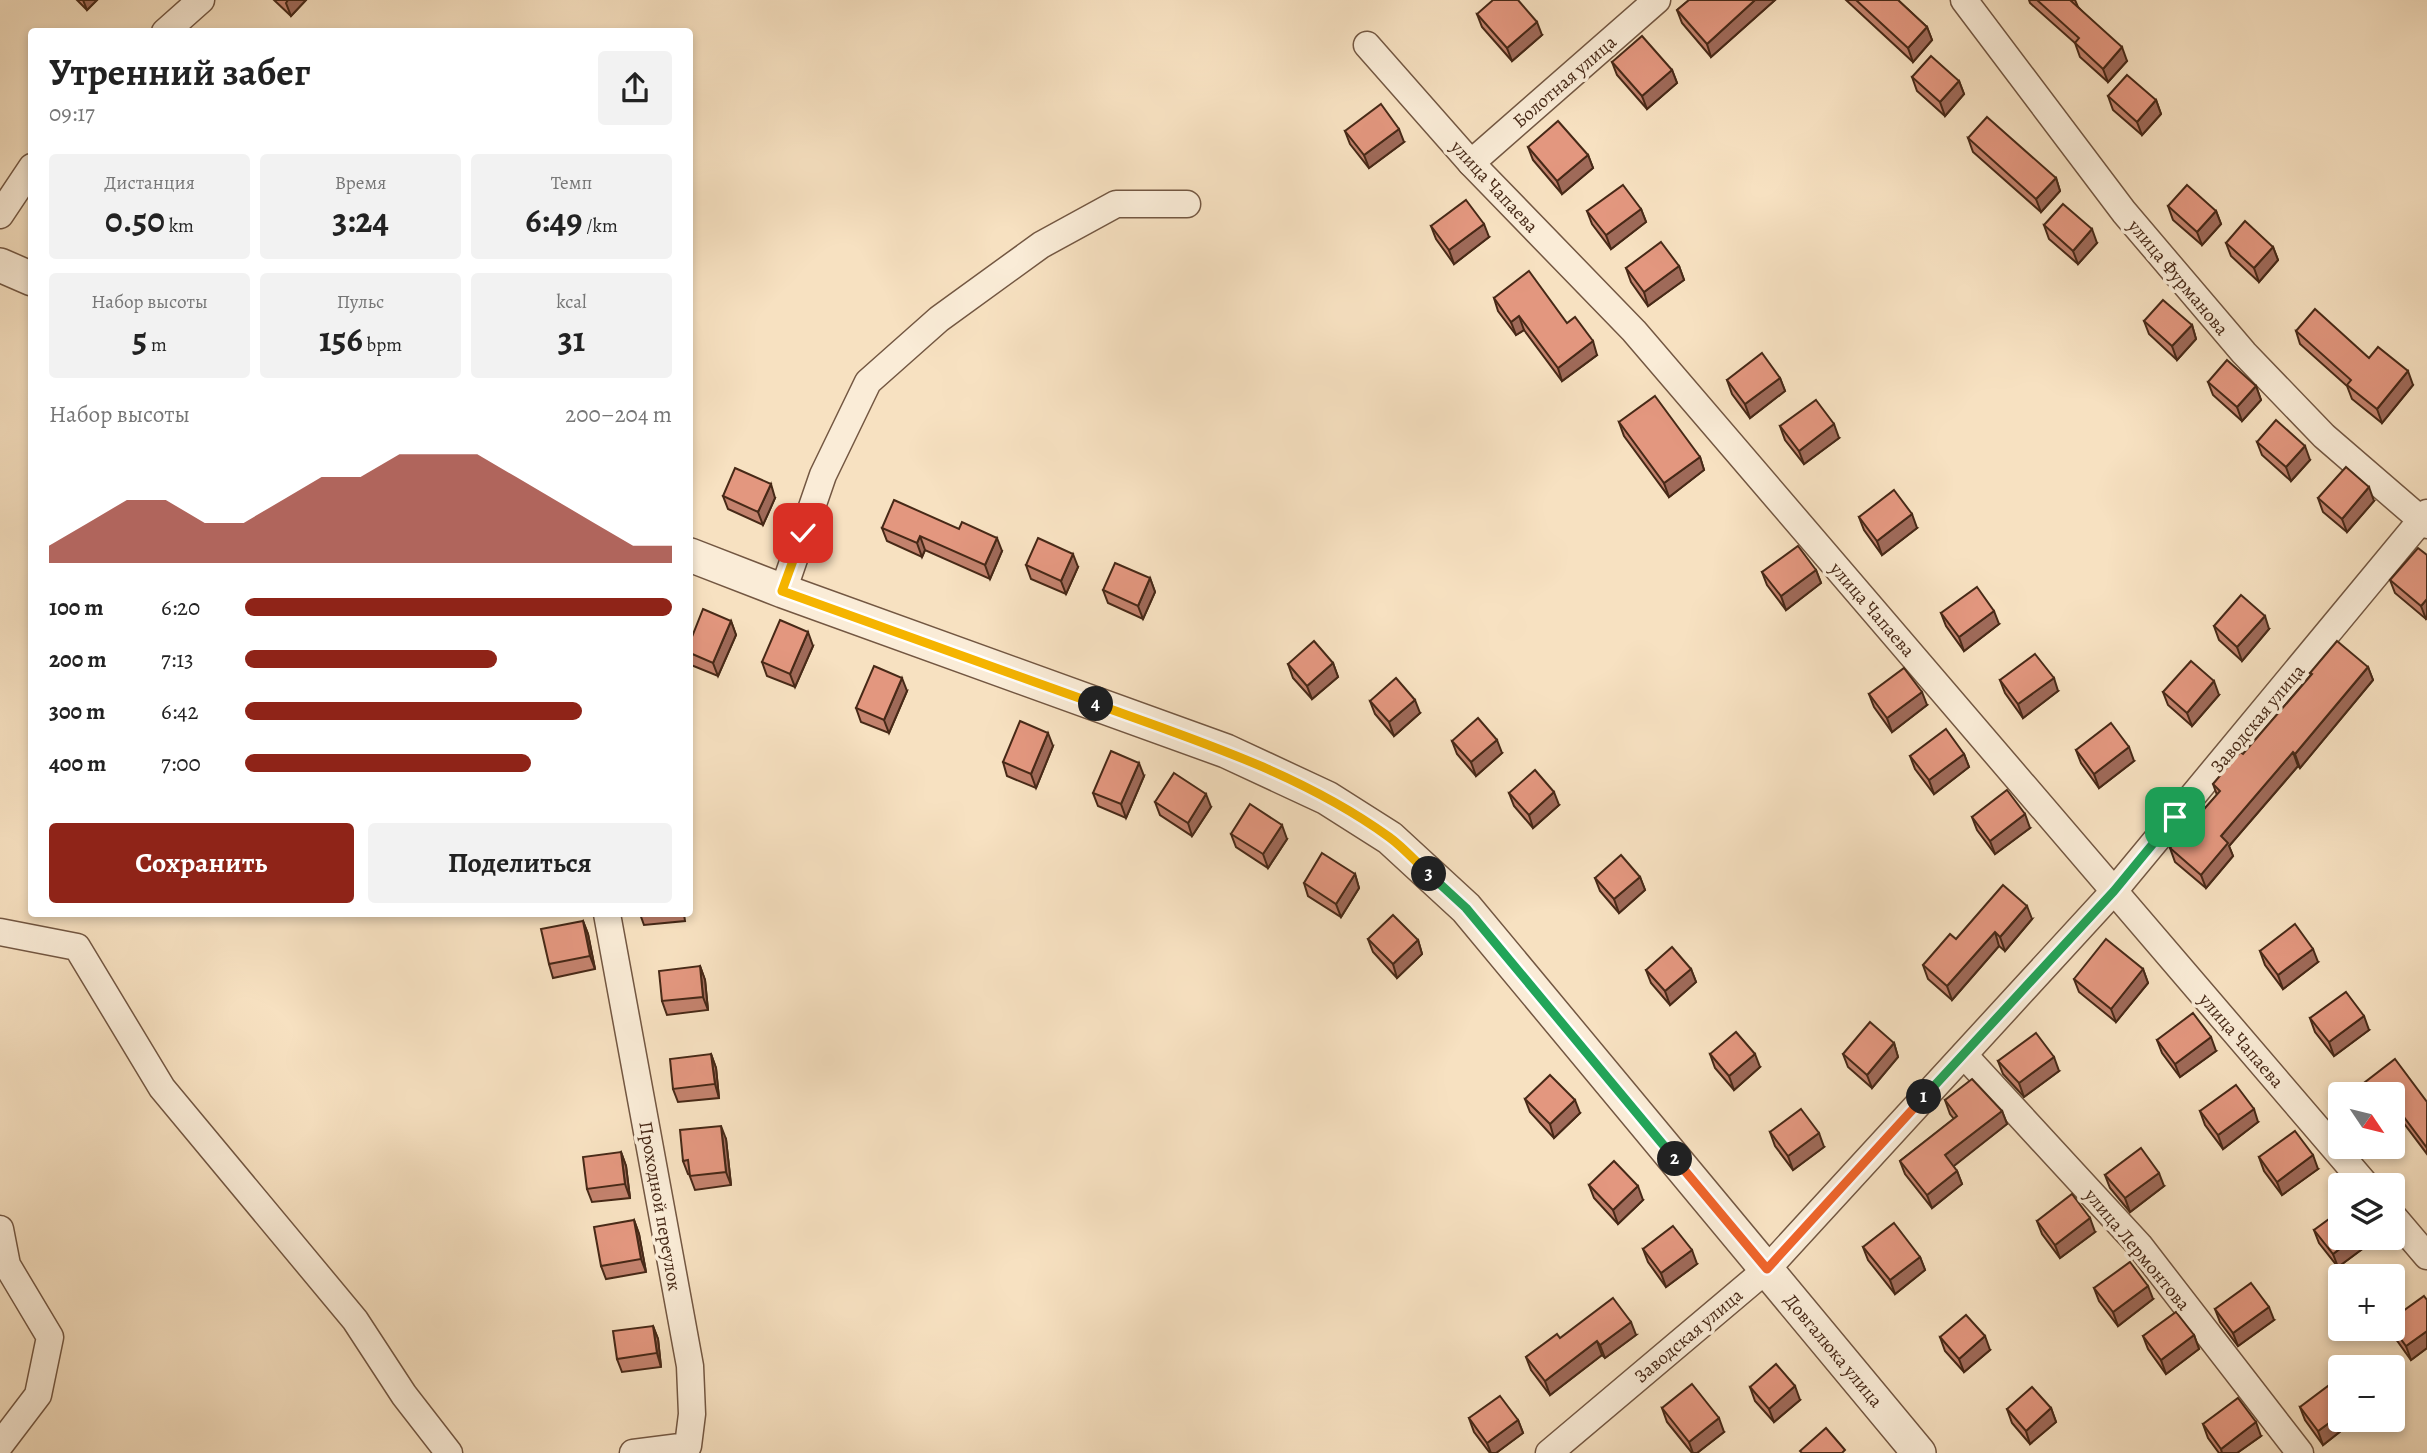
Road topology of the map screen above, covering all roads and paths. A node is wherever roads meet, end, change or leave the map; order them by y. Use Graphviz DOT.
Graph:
graph roads {
  1 [pos="201,0"];
  2 [pos="1657,0"];
  3 [pos="1964,0"];
  4 [pos="170,28"];
  5 [pos="1367,45"];
  6 [pos="1471,163"];
  7 [pos="28,173"];
  8 [pos="1187,204"];
  9 [pos="0,215"];
  10 [pos="0,265"];
  11 [pos="28,277"];
  12 [pos="2425,520"];
  13 [pos="693,556"];
  14 [pos="782,591"];
  15 [pos="2114,891"];
  16 [pos="608,917"];
  17 [pos="0,932"];
  18 [pos="1964,1055"];
  19 [pos="2356,1173"];
  20 [pos="0,1229"];
  21 [pos="2405,1230"];
  22 [pos="2427,1256"];
  23 [pos="1767,1269"];
  24 [pos="0,1445"];
  25 [pos="449,1453"];
  26 [pos="634,1453"];
  27 [pos="1549,1453"];
  28 [pos="1919,1453"];
  29 [pos="2300,1453"];
  1 -- 4 [label="street"];
  2 -- 6 [label="street, Болотная улица"];
  3 -- 12 [label="street, улица Фурманова"];
  5 -- 6 [label="street, улица Чапаева"];
  6 -- 15 [label="street, улица Чапаева"];
  7 -- 9 [label="street"];
  8 -- 14 [label="street"];
  10 -- 11 [label="street"];
  12 -- 15 [label="street, Заводская улица"];
  13 -- 14 [label="street, Довгалюка улица"];
  14 -- 23 [label="street, Довгалюка улица"];
  15 -- 18 [label="street, Заводская улица"];
  15 -- 19 [label="street, улица Чапаева"];
  16 -- 26 [label="street, Проходной переулок"];
  17 -- 25 [label="street"];
  18 -- 23 [label="street, Заводская улица"];
  18 -- 29 [label="street, улица Лермонтова"];
  20 -- 24 [label="street"];
  21 -- 22 [label="street"];
  23 -- 27 [label="street, Заводская улица"];
  23 -- 28 [label="street, Довгалюка улица"];
}
